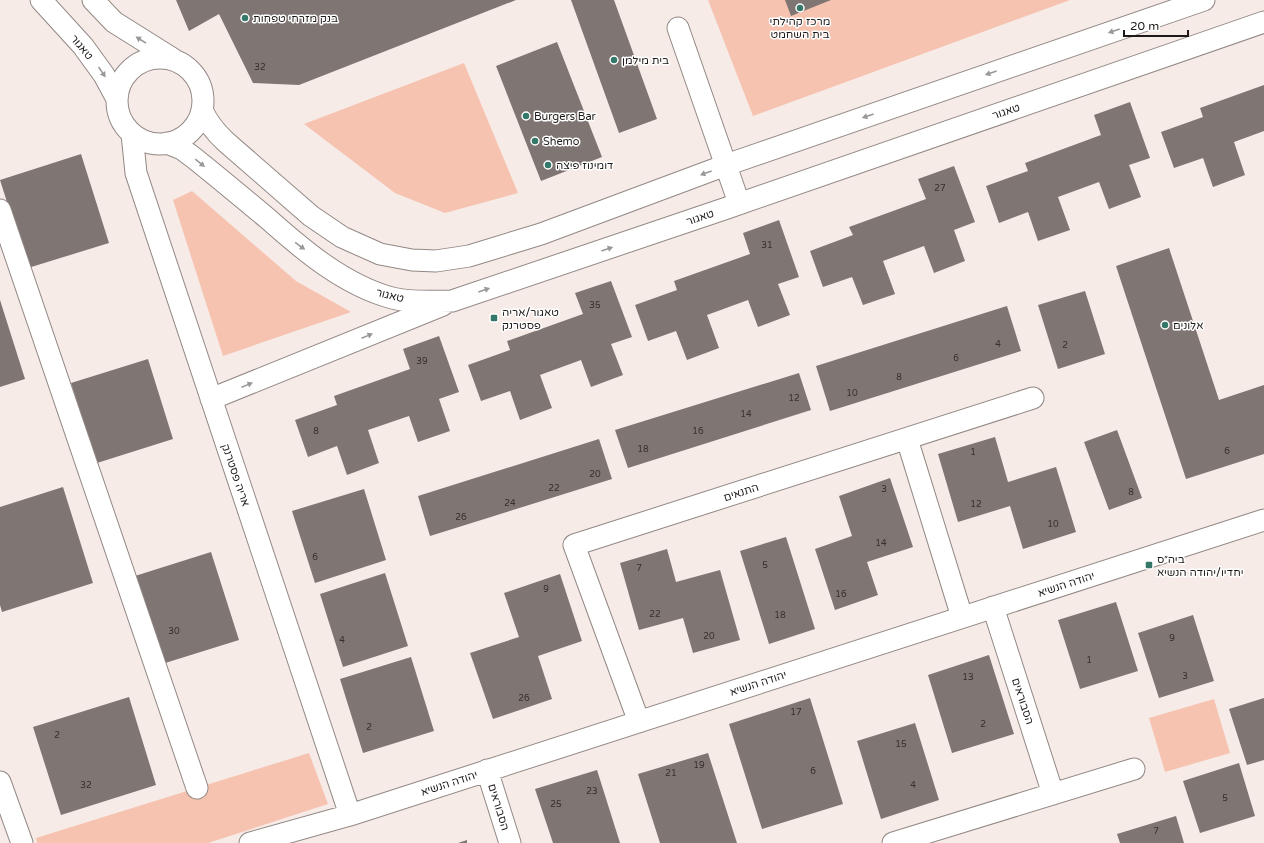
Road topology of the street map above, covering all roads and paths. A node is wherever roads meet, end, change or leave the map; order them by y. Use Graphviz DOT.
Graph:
graph roads {
  1 [pos="41,0"];
  2 [pos="92,0"];
  3 [pos="1204,0"];
  4 [pos="1264,22"];
  5 [pos="678,28"];
  6 [pos="175,60"];
  7 [pos="117,99"];
  8 [pos="202,110"];
  9 [pos="132,134"];
  10 [pos="167,143"];
  11 [pos="726,165"];
  12 [pos="739,203"];
  13 [pos="0,210"];
  14 [pos="452,301"];
  15 [pos="1033,398"];
  16 [pos="211,399"];
  17 [pos="907,439"];
  18 [pos="1264,520"];
  19 [pos="992,608"];
  20 [pos="962,617"];
  21 [pos="639,722"];
  22 [pos="1134,769"];
  23 [pos="487,770"];
  24 [pos="0,782"];
  25 [pos="197,788"];
  26 [pos="1053,794"];
  27 [pos="350,814"];
  28 [pos="22,843"];
  29 [pos="250,843"];
  30 [pos="510,843"];
  31 [pos="892,843"];
  1 -- 7 [label="street, טאגור, one-way"];
  6 -- 2 [label="street, one-way"];
  3 -- 11 [label="street, one-way"];
  4 -- 12 [label="street, טאגור"];
  5 -- 11 [label="street"];
  6 -- 7 [label="street"];
  6 -- 8 [label="street"];
  7 -- 9 [label="street"];
  8 -- 10 [label="street"];
  11 -- 8 [label="street, one-way"];
  9 -- 10 [label="street"];
  9 -- 16 [label="street, אריה פסטרנק"];
  10 -- 14 [label="street, טאגור, one-way"];
  11 -- 12 [label="street"];
  14 -- 12 [label="street, טאגור, one-way"];
  13 -- 25 [label="street"];
  16 -- 14 [label="street, one-way"];
  15 -- 17 [label="street, התנאים"];
  16 -- 27 [label="street, אריה פסטרנק"];
  17 -- 20 [label="street"];
  17 -- 21 [label="street, התנאים"];
  18 -- 19 [label="street, יהודה הנשיא"];
  19 -- 20 [label="street, יהודה הנשיא"];
  19 -- 26 [label="street, הסבוראים"];
  20 -- 21 [label="street, יהודה הנשיא"];
  21 -- 23 [label="street, יהודה הנשיא"];
  22 -- 26 [label="street"];
  23 -- 27 [label="street, יהודה הנשיא"];
  23 -- 30 [label="street, הסבוראים"];
  24 -- 28 [label="street"];
  26 -- 31 [label="street"];
  27 -- 29 [label="street, יהודה הנשיא"];
}
